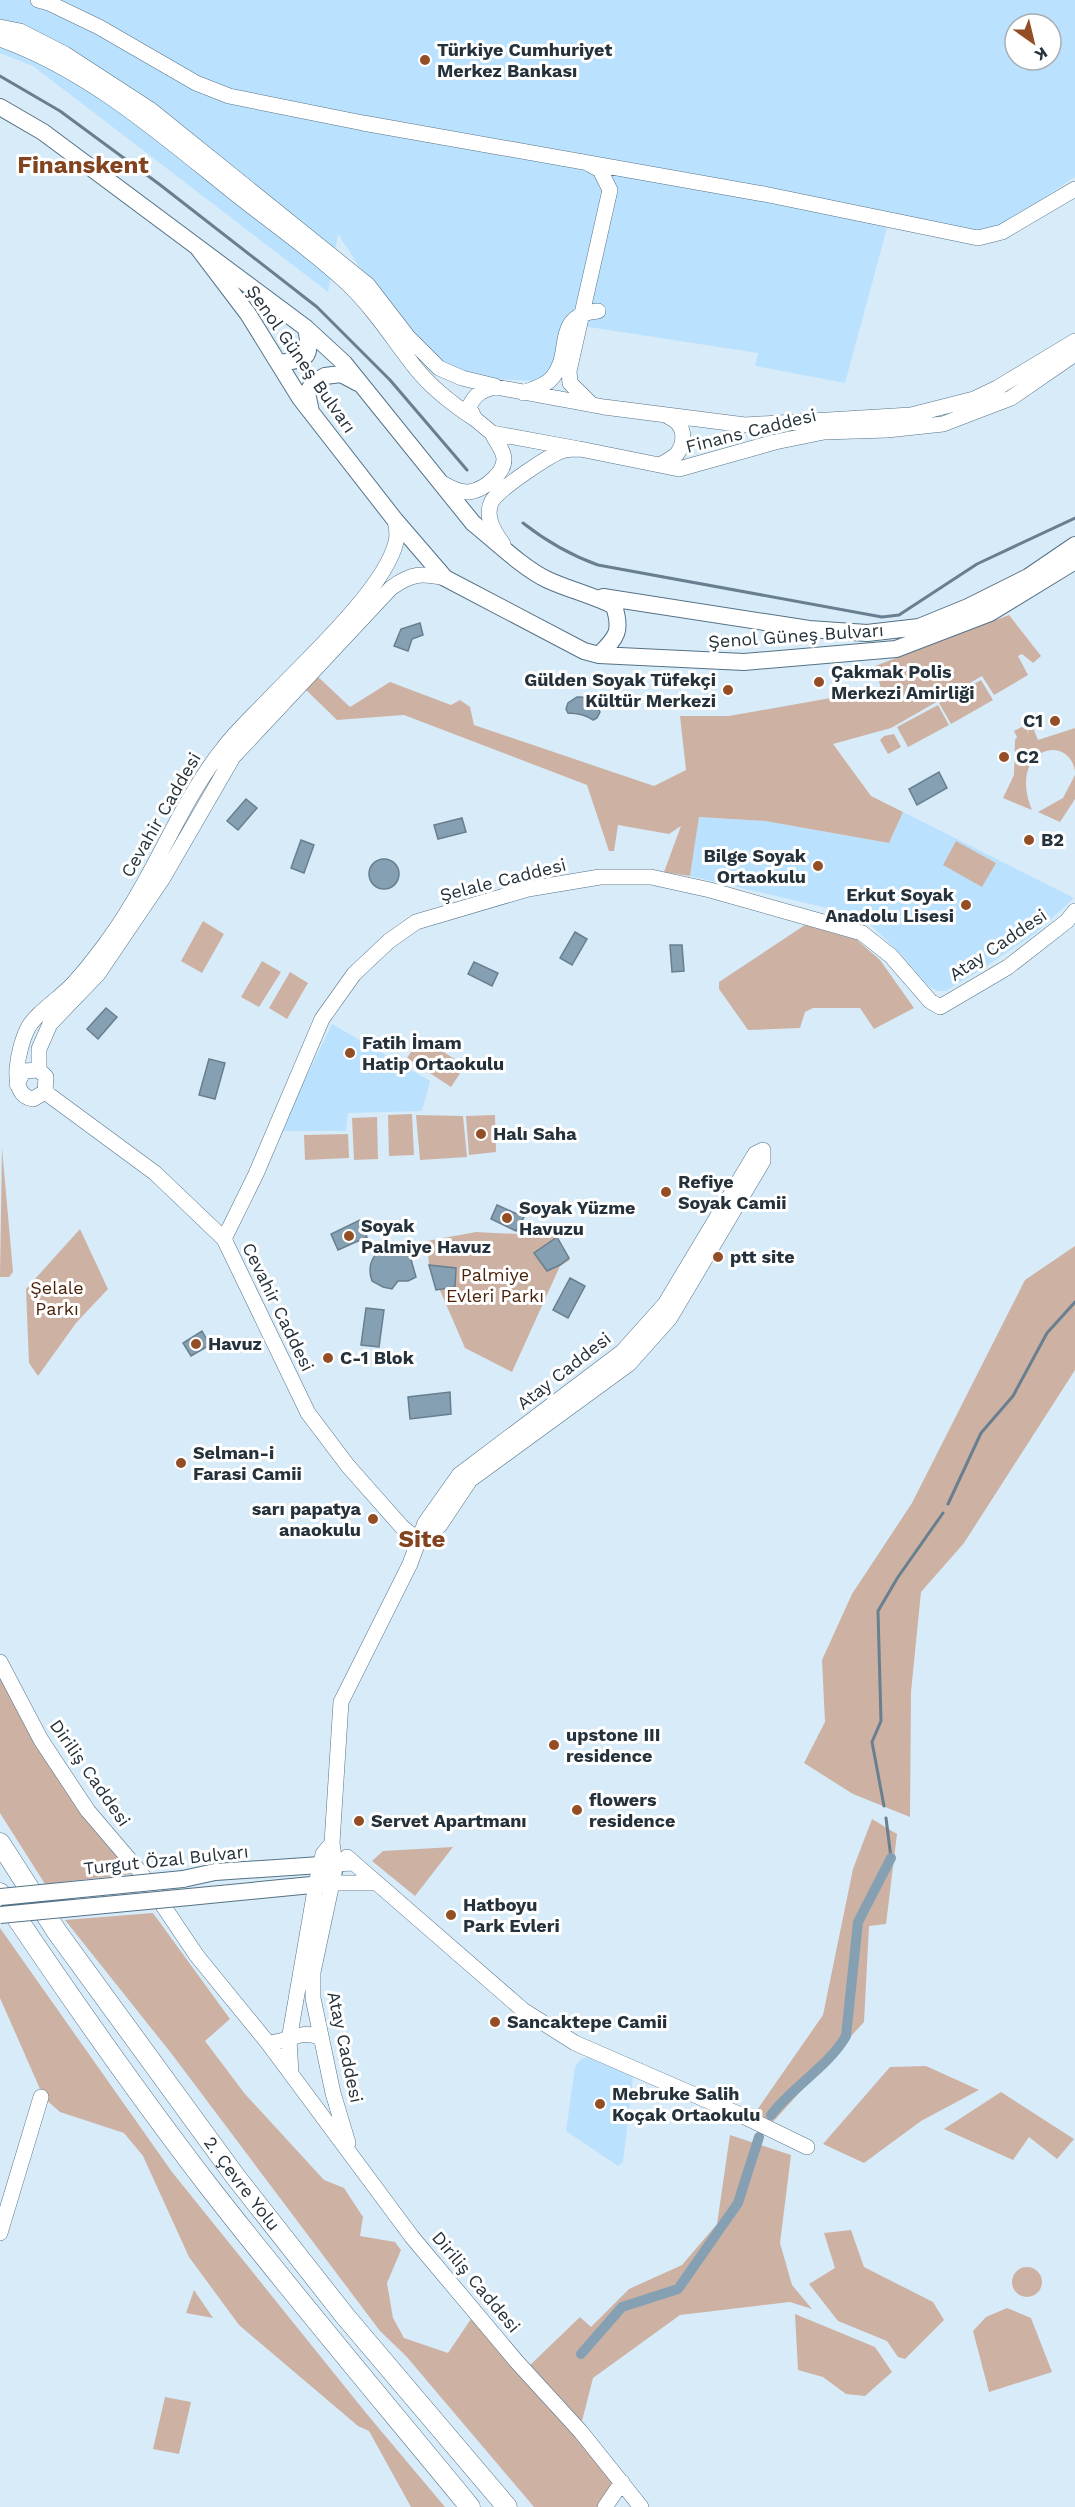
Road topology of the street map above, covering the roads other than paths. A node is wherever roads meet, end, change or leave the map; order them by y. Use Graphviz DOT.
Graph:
graph roads {
  1 [pos="38,0"];
  2 [pos="0,27"];
  3 [pos="0,39"];
  4 [pos="0,107"];
  5 [pos="586,162"];
  6 [pos="1075,189"];
  7 [pos="245,193"];
  8 [pos="198,248"];
  9 [pos="587,311"];
  10 [pos="306,328"];
  11 [pos="1075,341"];
  12 [pos="1075,354"];
  13 [pos="279,363"];
  14 [pos="364,387"];
  15 [pos="496,387"];
  16 [pos="523,393"];
  17 [pos="593,405"];
  18 [pos="311,413"];
  19 [pos="668,416"];
  20 [pos="475,419"];
  21 [pos="492,433"];
  22 [pos="579,449"];
  23 [pos="660,465"];
  24 [pos="442,483"];
  25 [pos="395,520"];
  26 [pos="1075,544"];
  27 [pos="508,552"];
  28 [pos="1068,558"];
  29 [pos="445,578"];
  30 [pos="593,596"];
  31 [pos="969,614"];
  32 [pos="599,656"];
  33 [pos="1075,911"];
  34 [pos="940,1007"];
  35 [pos="39,1070"];
  36 [pos="16,1084"];
  37 [pos="45,1092"];
  38 [pos="224,1239"];
  39 [pos="547,1415"];
  40 [pos="420,1542"];
  41 [pos="0,1662"];
  42 [pos="0,1843"];
  43 [pos="332,1843"];
  44 [pos="354,1863"];
  45 [pos="327,1865"];
  46 [pos="375,1883"];
  47 [pos="324,1884"];
  48 [pos="0,1895"];
  49 [pos="0,1915"];
  50 [pos="321,2038"];
  51 [pos="289,2040"];
  52 [pos="268,2043"];
  53 [pos="291,2074"];
  54 [pos="333,2093"];
  55 [pos="41,2097"];
  56 [pos="311,2101"];
  57 [pos="807,2147"];
  58 [pos="350,2153"];
  59 [pos="0,2233"];
  60 [pos="622,2482"];
  61 [pos="470,2507"];
  62 [pos="507,2507"];
  63 [pos="605,2507"];
  64 [pos="641,2507"];
  1 -- 5 [label="street"];
  2 -- 7 [label="street"];
  3 -- 7 [label="street"];
  4 -- 8 [label="main road, Şenol Güneş Bulvarı"];
  5 -- 6 [label="street"];
  5 -- 9 [label="street"];
  7 -- 15 [label="street, Finans Caddesi"];
  7 -- 20 [label="street"];
  8 -- 10 [label="main road, Şenol Güneş Bulvarı"];
  8 -- 13 [label="main road, Şenol Güneş Bulvarı"];
  9 -- 16 [label="street"];
  9 -- 17 [label="street"];
  10 -- 13 [label="main road"];
  10 -- 14 [label="main road, Şenol Güneş Bulvarı"];
  11 -- 19 [label="street, Finans Caddesi"];
  12 -- 23 [label="street, Finans Caddesi"];
  13 -- 18 [label="main road, Şenol Güneş Bulvarı"];
  14 -- 18 [label="main road"];
  14 -- 24 [label="main road, Şenol Güneş Bulvarı"];
  15 -- 16 [label="street, Finans Caddesi"];
  15 -- 20 [label="street"];
  16 -- 17 [label="street, Finans Caddesi"];
  17 -- 19 [label="street, Finans Caddesi"];
  18 -- 25 [label="main road, Şenol Güneş Bulvarı"];
  19 -- 23 [label="street"];
  20 -- 21 [label="street"];
  21 -- 22 [label="street"];
  21 -- 24 [label="street"];
  22 -- 23 [label="street, Finans Caddesi"];
  22 -- 27 [label="street, Finans Caddesi"];
  24 -- 27 [label="main road, Şenol Güneş Bulvarı"];
  25 -- 29 [label="main road, Şenol Güneş Bulvarı"];
  25 -- 36 [label="street, Cevahir Caddesi"];
  26 -- 28 [label="main road, Şenol Güneş Bulvarı"];
  27 -- 30 [label="main road, Şenol Güneş Bulvarı"];
  28 -- 31 [label="main road, Şenol Güneş Bulvarı"];
  29 -- 32 [label="main road, Şenol Güneş Bulvarı"];
  29 -- 35 [label="street, Cevahir Caddesi"];
  30 -- 31 [label="main road, Şenol Güneş Bulvarı"];
  30 -- 32 [label="main road"];
  31 -- 32 [label="main road, Şenol Güneş Bulvarı"];
  33 -- 34 [label="street, Atay Caddesi"];
  34 -- 38 [label="street, Şelale Caddesi"];
  35 -- 36 [label="street"];
  35 -- 37 [label="street, Cevahir Caddesi"];
  36 -- 37 [label="street"];
  37 -- 38 [label="street, Cevahir Caddesi"];
  38 -- 40 [label="street, Cevahir Caddesi"];
  39 -- 39 [label="street, Atay Caddesi"];
  39 -- 40 [label="street, Atay Caddesi"];
  40 -- 43 [label="street, Atay Caddesi"];
  41 -- 52 [label="street, Diriliş Caddesi"];
  42 -- 62 [label="highway, 2. Çevre Yolu"];
  43 -- 44 [label="street"];
  43 -- 45 [label="street, Atay Caddesi"];
  44 -- 45 [label="street"];
  44 -- 46 [label="street"];
  45 -- 47 [label="main road, Atay Caddesi"];
  45 -- 48 [label="main road, Turgut Özal Bulvarı, bridge"];
  46 -- 47 [label="street"];
  46 -- 57 [label="street"];
  47 -- 49 [label="main road, bridge"];
  47 -- 50 [label="street, Atay Caddesi"];
  47 -- 51 [label="street, Atay Caddesi"];
  48 -- 61 [label="highway, 2. Çevre Yolu"];
  50 -- 51 [label="street"];
  50 -- 54 [label="street, Atay Caddesi"];
  51 -- 52 [label="street"];
  51 -- 53 [label="street, Atay Caddesi"];
  52 -- 53 [label="street, Diriliş Caddesi"];
  53 -- 56 [label="street, Diriliş Caddesi"];
  54 -- 56 [label="street"];
  54 -- 58 [label="street, Atay Caddesi"];
  55 -- 59 [label="street"];
  56 -- 58 [label="street, Diriliş Caddesi"];
  58 -- 60 [label="street, Diriliş Caddesi"];
  60 -- 63 [label="street"];
  60 -- 64 [label="street, Diriliş Caddesi"];
}
